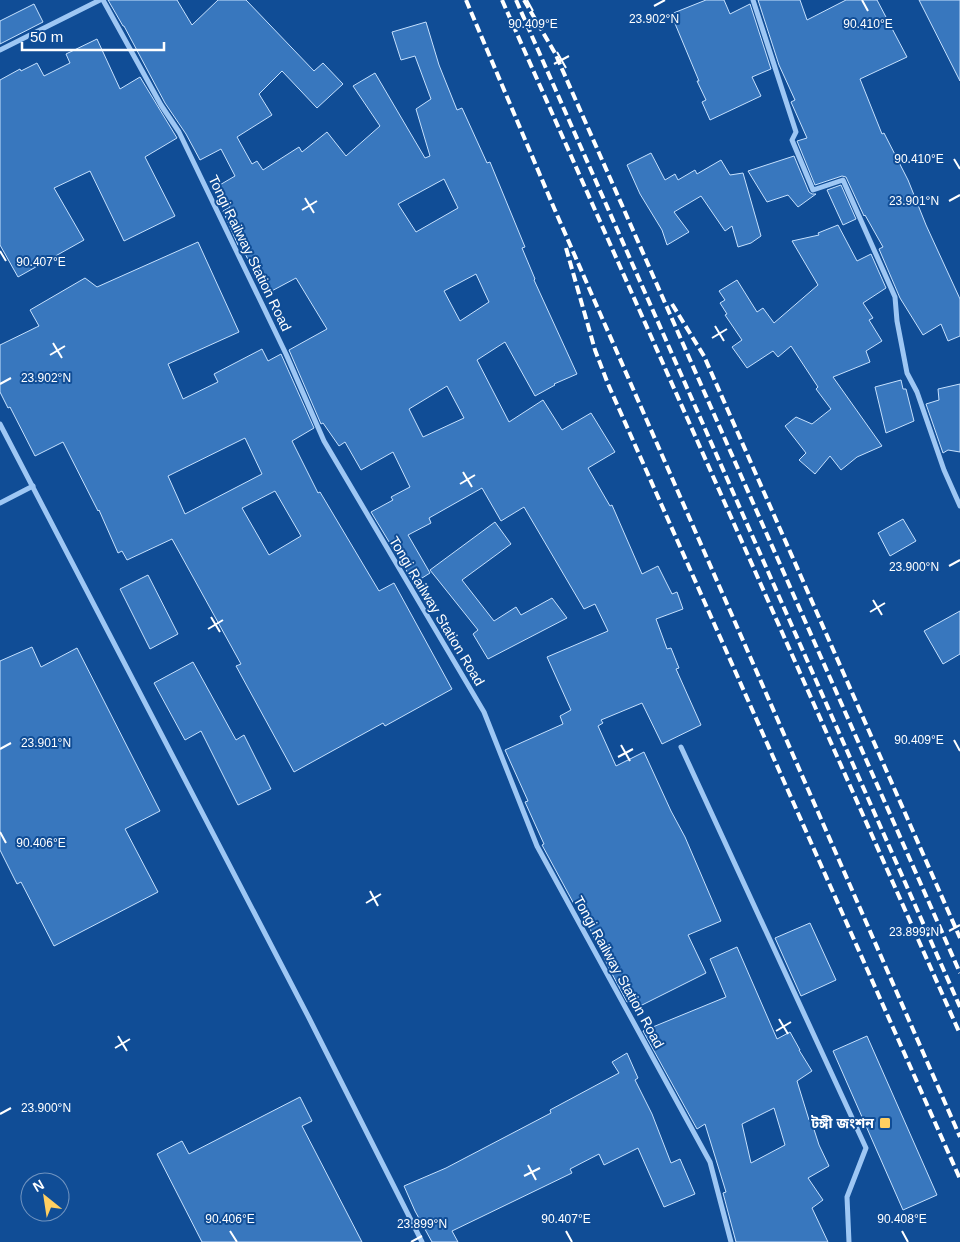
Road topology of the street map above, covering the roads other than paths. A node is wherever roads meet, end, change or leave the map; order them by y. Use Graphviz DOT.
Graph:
graph roads {
  1 [pos="101,0"];
  2 [pos="752,0"];
  3 [pos="0,50"];
  4 [pos="0,424"];
  5 [pos="33,486"];
  6 [pos="0,503"];
  7 [pos="960,506"];
  8 [pos="681,747"];
  9 [pos="422,1242"];
  10 [pos="731,1242"];
  11 [pos="849,1242"];
  1 -- 3 [label="street"];
  1 -- 10 [label="street, Tongi Railway Station Road"];
  2 -- 7 [label="street"];
  4 -- 5 [label="street"];
  5 -- 6 [label="street"];
  5 -- 9 [label="street"];
  8 -- 11 [label="street"];
}
